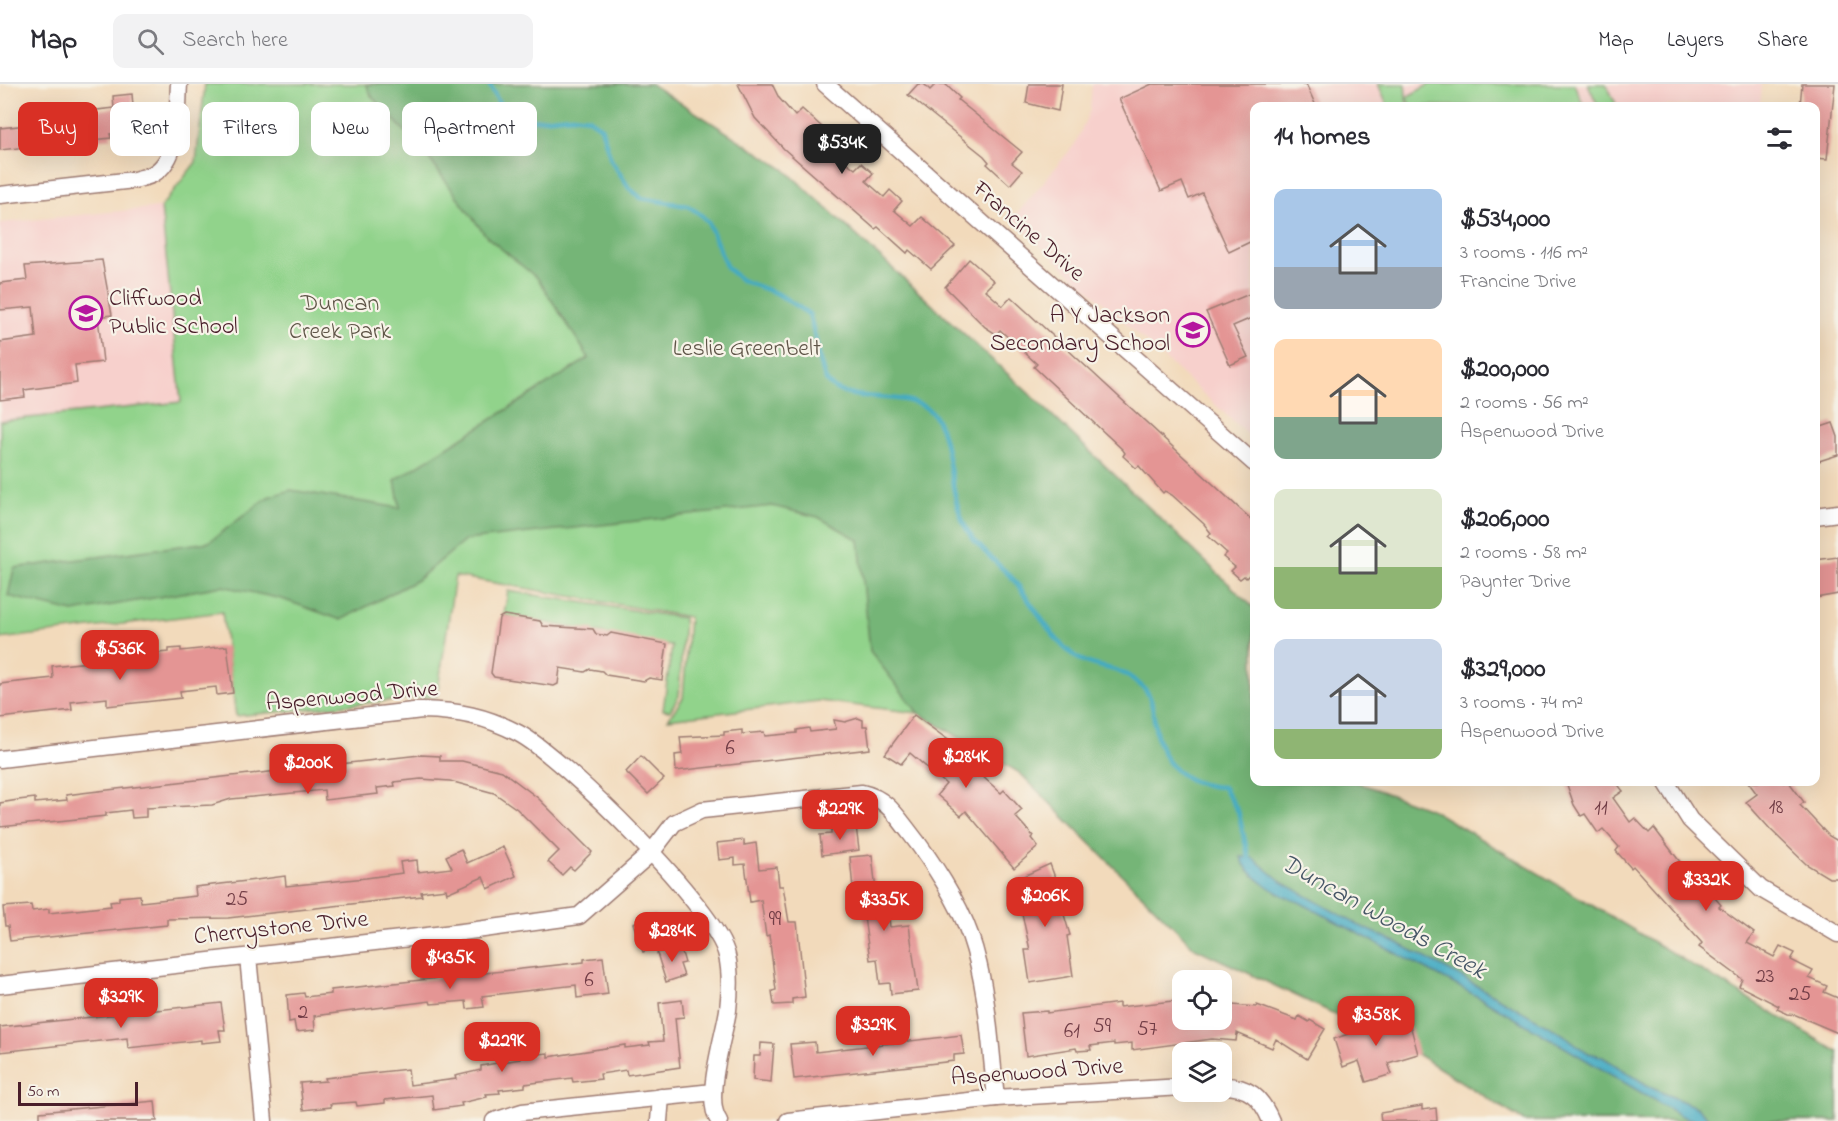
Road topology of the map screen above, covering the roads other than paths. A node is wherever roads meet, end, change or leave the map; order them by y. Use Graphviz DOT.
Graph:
graph roads {
  1 [pos="179,84"];
  2 [pos="825,84"];
  3 [pos="0,195"];
  4 [pos="1250,459"];
  5 [pos="1838,513"];
  6 [pos="1820,515"];
  7 [pos="0,759"];
  8 [pos="1669,786"];
  9 [pos="651,853"];
  10 [pos="1838,934"];
  11 [pos="248,957"];
  12 [pos="0,985"];
  13 [pos="1232,1087"];
  14 [pos="1172,1088"];
  15 [pos="713,1092"];
  16 [pos="661,1097"];
  17 [pos="996,1098"];
  18 [pos="264,1121"];
  19 [pos="494,1121"];
  20 [pos="659,1121"];
  21 [pos="719,1121"];
  22 [pos="788,1121"];
  23 [pos="1271,1121"];
  1 -- 3 [label="street"];
  2 -- 4 [label="street, Francine Drive"];
  5 -- 6 [label="street"];
  7 -- 9 [label="street, Aspenwood Drive"];
  8 -- 10 [label="street"];
  9 -- 11 [label="street, Cherrystone Drive"];
  9 -- 15 [label="street, Aspenwood Drive"];
  9 -- 17 [label="street, Cherrystone Drive"];
  11 -- 12 [label="street, Cherrystone Drive"];
  11 -- 18 [label="street"];
  13 -- 23 [label="street"];
  14 -- 17 [label="street, Aspenwood Drive"];
  15 -- 16 [label="street"];
  15 -- 21 [label="street, Aspenwood Drive"];
  16 -- 19 [label="street"];
  16 -- 20 [label="street"];
  17 -- 22 [label="street, Aspenwood Drive"];
}
